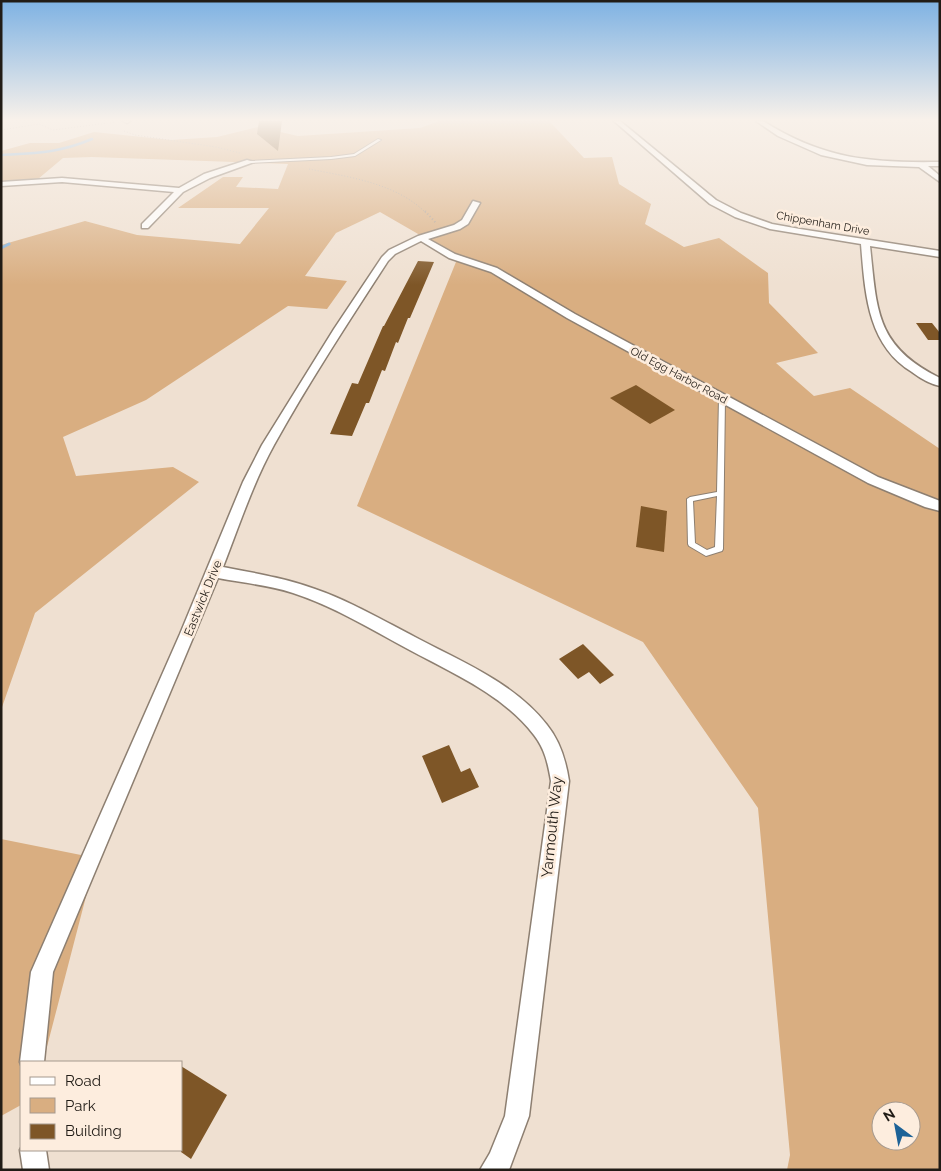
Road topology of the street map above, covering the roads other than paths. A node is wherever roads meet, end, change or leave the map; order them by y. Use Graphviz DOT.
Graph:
graph roads {
  1 [pos="209,176"];
  2 [pos="681,176"];
  3 [pos="1,184"];
  4 [pos="180,190"];
  5 [pos="476,203"];
  6 [pos="145,226"];
  7 [pos="417,236"];
  8 [pos="865,242"];
  9 [pos="940,254"];
  10 [pos="940,384"];
  11 [pos="722,398"];
  12 [pos="721,493"];
  13 [pos="940,506"];
  14 [pos="214,571"];
  15 [pos="32,1061"];
  16 [pos="33,1151"];
  17 [pos="36,1170"];
  18 [pos="493,1170"];
  1 -- 4 [label="street"];
  2 -- 8 [label="street, Chippenham Drive"];
  3 -- 4 [label="street"];
  4 -- 6 [label="street"];
  5 -- 7 [label="street, Eastwick Drive"];
  7 -- 11 [label="street, Old Egg Harbor Road"];
  7 -- 14 [label="street, Eastwick Drive"];
  8 -- 9 [label="street, Chippenham Drive"];
  8 -- 10 [label="street"];
  11 -- 12 [label="lane"];
  11 -- 13 [label="street, Old Egg Harbor Road"];
  12 -- 12 [label="lane"];
  14 -- 15 [label="street, Eastwick Drive"];
  14 -- 18 [label="street, Yarmouth Way"];
  16 -- 17 [label="street"];
}
